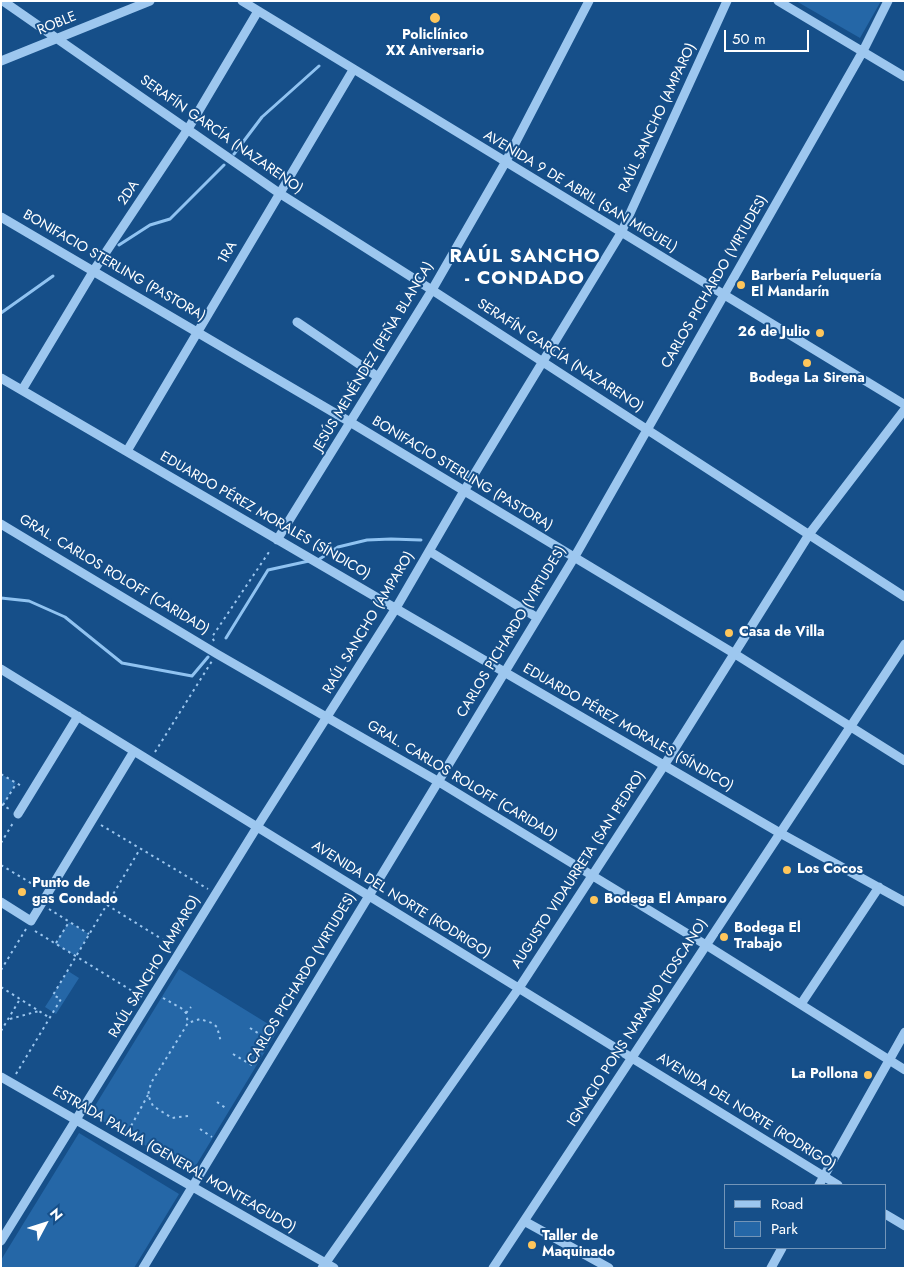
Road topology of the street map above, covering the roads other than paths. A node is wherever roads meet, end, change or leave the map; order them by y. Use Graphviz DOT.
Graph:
graph roads {
  1 [pos="3,1"];
  2 [pos="150,1"];
  3 [pos="242,1"];
  4 [pos="589,1"];
  5 [pos="727,1"];
  6 [pos="778,1"];
  7 [pos="888,1"];
  8 [pos="258,11"];
  9 [pos="56,39"];
  10 [pos="863,51"];
  11 [pos="1,61"];
  12 [pos="353,70"];
  13 [pos="905,77"];
  14 [pos="188,129"];
  15 [pos="505,162"];
  16 [pos="279,193"];
  17 [pos="1,217"];
  18 [pos="621,233"];
  19 [pos="94,270"];
  20 [pos="432,290"];
  21 [pos="723,296"];
  22 [pos="297,322"];
  23 [pos="198,331"];
  24 [pos="542,362"];
  25 [pos="378,377"];
  26 [pos="1,378"];
  27 [pos="22,390"];
  28 [pos="905,407"];
  29 [pos="350,422"];
  30 [pos="648,429"];
  31 [pos="127,451"];
  32 [pos="464,491"];
  33 [pos="1,524"];
  34 [pos="810,534"];
  35 [pos="278,540"];
  36 [pos="429,551"];
  37 [pos="574,558"];
  38 [pos="905,596"];
  39 [pos="396,608"];
  40 [pos="536,617"];
  41 [pos="905,644"];
  42 [pos="734,654"];
  43 [pos="1,669"];
  44 [pos="504,672"];
  45 [pos="78,716"];
  46 [pos="328,717"];
  47 [pos="850,727"];
  48 [pos="134,752"];
  49 [pos="905,761"];
  50 [pos="665,764"];
  51 [pos="438,782"];
  52 [pos="18,814"];
  53 [pos="257,827"];
  54 [pos="780,832"];
  55 [pos="591,874"];
  56 [pos="879,887"];
  57 [pos="368,896"];
  58 [pos="1,902"];
  59 [pos="905,902"];
  60 [pos="706,944"];
  61 [pos="519,988"];
  62 [pos="801,1004"];
  63 [pos="905,1032"];
  64 [pos="631,1058"];
  65 [pos="888,1059"];
  66 [pos="905,1070"];
  67 [pos="1,1077"];
  68 [pos="77,1120"];
  69 [pos="824,1176"];
  70 [pos="820,1184"];
  71 [pos="836,1184"];
  72 [pos="193,1187"];
  73 [pos="886,1215"];
  74 [pos="524,1221"];
  75 [pos="5,1226"];
  76 [pos="905,1226"];
  77 [pos="1,1241"];
  78 [pos="781,1249"];
  79 [pos="327,1266"];
  80 [pos="143,1268"];
  81 [pos="493,1268"];
  82 [pos="608,1268"];
  83 [pos="771,1268"];
  1 -- 9 [label="street, SERAFÍN GARCÍA (NAZARENO)"];
  2 -- 9 [label="street, ROBLE"];
  3 -- 8 [label="street, AVENIDA 9 DE ABRIL (SAN MIGUEL)"];
  4 -- 15 [label="street, JESÚS MENÉNDEZ (PEÑA BLANCA)"];
  5 -- 18 [label="street, RAÚL SANCHO (AMPARO)"];
  6 -- 10 [label="street"];
  7 -- 10 [label="street, CARLOS PICHARDO (VIRTUDES)"];
  8 -- 12 [label="street, AVENIDA 9 DE ABRIL (SAN MIGUEL)"];
  8 -- 14 [label="street, 2DA"];
  9 -- 11 [label="street, ROBLE"];
  9 -- 14 [label="street, SERAFÍN GARCÍA (NAZARENO)"];
  10 -- 13 [label="street"];
  10 -- 21 [label="street, CARLOS PICHARDO (VIRTUDES)"];
  12 -- 15 [label="street, AVENIDA 9 DE ABRIL (SAN MIGUEL)"];
  12 -- 16 [label="street, 1RA"];
  14 -- 16 [label="street, SERAFÍN GARCÍA (NAZARENO)"];
  14 -- 19 [label="street, 2DA"];
  15 -- 18 [label="street, AVENIDA 9 DE ABRIL (SAN MIGUEL)"];
  15 -- 20 [label="street, JESÚS MENÉNDEZ (PEÑA BLANCA)"];
  16 -- 20 [label="street, SERAFÍN GARCÍA (NAZARENO)"];
  16 -- 23 [label="street, 1RA"];
  17 -- 19 [label="street, BONIFACIO STERLING (PASTORA)"];
  18 -- 21 [label="street, AVENIDA 9 DE ABRIL (SAN MIGUEL)"];
  18 -- 24 [label="street, RAÚL SANCHO (AMPARO)"];
  19 -- 23 [label="street, BONIFACIO STERLING (PASTORA)"];
  19 -- 27 [label="street, 2DA"];
  20 -- 24 [label="street, SERAFÍN GARCÍA (NAZARENO)"];
  20 -- 25 [label="street, JESÚS MENÉNDEZ (PEÑA BLANCA)"];
  21 -- 28 [label="street, AVENIDA 9 DE ABRIL (SAN MIGUEL)"];
  21 -- 30 [label="street, CARLOS PICHARDO (VIRTUDES)"];
  22 -- 25 [label="street"];
  23 -- 29 [label="street, BONIFACIO STERLING (PASTORA)"];
  23 -- 31 [label="street, 1RA"];
  24 -- 30 [label="street, SERAFÍN GARCÍA (NAZARENO)"];
  24 -- 32 [label="street, RAÚL SANCHO (AMPARO)"];
  25 -- 29 [label="street, JESÚS MENÉNDEZ (PEÑA BLANCA)"];
  26 -- 27 [label="street, EDUARDO PÉREZ MORALES (SÍNDICO)"];
  27 -- 31 [label="street, EDUARDO PÉREZ MORALES (SÍNDICO)"];
  28 -- 34 [label="street, AUGUSTO VIDAURRETA (SAN PEDRO)"];
  29 -- 32 [label="street, BONIFACIO STERLING (PASTORA)"];
  29 -- 35 [label="street, JESÚS MENÉNDEZ (PEÑA BLANCA)"];
  30 -- 34 [label="street, SERAFÍN GARCÍA (NAZARENO)"];
  30 -- 37 [label="street, CARLOS PICHARDO (VIRTUDES)"];
  31 -- 35 [label="street, EDUARDO PÉREZ MORALES (SÍNDICO)"];
  32 -- 36 [label="street, RAÚL SANCHO (AMPARO)"];
  32 -- 37 [label="street, BONIFACIO STERLING (PASTORA)"];
  33 -- 46 [label="street, GRAL. CARLOS ROLOFF (CARIDAD)"];
  34 -- 38 [label="street, SERAFÍN GARCÍA (NAZARENO)"];
  34 -- 42 [label="street, AUGUSTO VIDAURRETA (SAN PEDRO)"];
  35 -- 39 [label="street, EDUARDO PÉREZ MORALES (SÍNDICO)"];
  36 -- 39 [label="street, RAÚL SANCHO (AMPARO)"];
  36 -- 40 [label="street"];
  37 -- 40 [label="street, CARLOS PICHARDO (VIRTUDES)"];
  37 -- 42 [label="street, BONIFACIO STERLING (PASTORA)"];
  39 -- 44 [label="street, EDUARDO PÉREZ MORALES (SÍNDICO)"];
  39 -- 46 [label="street, RAÚL SANCHO (AMPARO)"];
  40 -- 44 [label="street, CARLOS PICHARDO (VIRTUDES)"];
  41 -- 47 [label="street, IGNACIO PONS NARANJO (TOSCANO)"];
  42 -- 47 [label="street, BONIFACIO STERLING (PASTORA)"];
  42 -- 50 [label="street, AUGUSTO VIDAURRETA (SAN PEDRO)"];
  43 -- 45 [label="street, AVENIDA DEL NORTE (RODRIGO)"];
  44 -- 50 [label="street, EDUARDO PÉREZ MORALES (SÍNDICO)"];
  44 -- 51 [label="street, CARLOS PICHARDO (VIRTUDES)"];
  45 -- 48 [label="street, AVENIDA DEL NORTE (RODRIGO)"];
  45 -- 52 [label="street"];
  46 -- 51 [label="street, GRAL. CARLOS ROLOFF (CARIDAD)"];
  46 -- 53 [label="street, RAÚL SANCHO (AMPARO)"];
  47 -- 49 [label="street, BONIFACIO STERLING (PASTORA)"];
  47 -- 54 [label="street, IGNACIO PONS NARANJO (TOSCANO)"];
  48 -- 53 [label="street, AVENIDA DEL NORTE (RODRIGO)"];
  48 -- 58 [label="street"];
  50 -- 54 [label="street, EDUARDO PÉREZ MORALES (SÍNDICO)"];
  50 -- 55 [label="street, AUGUSTO VIDAURRETA (SAN PEDRO)"];
  51 -- 55 [label="street, GRAL. CARLOS ROLOFF (CARIDAD)"];
  51 -- 57 [label="street, CARLOS PICHARDO (VIRTUDES)"];
  53 -- 57 [label="street, AVENIDA DEL NORTE (RODRIGO)"];
  53 -- 68 [label="street, RAÚL SANCHO (AMPARO)"];
  54 -- 56 [label="street, EDUARDO PÉREZ MORALES (SÍNDICO)"];
  54 -- 60 [label="street, IGNACIO PONS NARANJO (TOSCANO)"];
  55 -- 60 [label="street, GRAL. CARLOS ROLOFF (CARIDAD)"];
  55 -- 61 [label="street, AUGUSTO VIDAURRETA (SAN PEDRO)"];
  56 -- 59 [label="street, EDUARDO PÉREZ MORALES (SÍNDICO)"];
  56 -- 62 [label="street"];
  57 -- 61 [label="street, AVENIDA DEL NORTE (RODRIGO)"];
  57 -- 72 [label="street, CARLOS PICHARDO (VIRTUDES)"];
  60 -- 62 [label="street, GRAL. CARLOS ROLOFF (CARIDAD)"];
  60 -- 64 [label="street, IGNACIO PONS NARANJO (TOSCANO)"];
  61 -- 64 [label="street, AVENIDA DEL NORTE (RODRIGO)"];
  61 -- 79 [label="street, AUGUSTO VIDAURRETA (SAN PEDRO)"];
  62 -- 65 [label="street, GRAL. CARLOS ROLOFF (CARIDAD)"];
  63 -- 65 [label="street"];
  64 -- 69 [label="street, AVENIDA DEL NORTE (RODRIGO)"];
  64 -- 74 [label="street, IGNACIO PONS NARANJO (TOSCANO)"];
  65 -- 66 [label="street, GRAL. CARLOS ROLOFF (CARIDAD)"];
  65 -- 69 [label="street"];
  67 -- 68 [label="street, ESTRADA PALMA (GENERAL MONTEAGUDO)"];
  68 -- 72 [label="street, ESTRADA PALMA (GENERAL MONTEAGUDO)"];
  68 -- 75 [label="street, RAÚL SANCHO (AMPARO)"];
  69 -- 70 [label="street"];
  69 -- 71 [label="street, AVENIDA DEL NORTE (RODRIGO)"];
  72 -- 79 [label="street, ESTRADA PALMA (GENERAL MONTEAGUDO)"];
  72 -- 80 [label="street, CARLOS PICHARDO (VIRTUDES)"];
  73 -- 76 [label="street"];
  74 -- 81 [label="street, IGNACIO PONS NARANJO (TOSCANO)"];
  74 -- 82 [label="street"];
  75 -- 77 [label="street, RAÚL SANCHO (AMPARO)"];
  78 -- 83 [label="street"];
}
